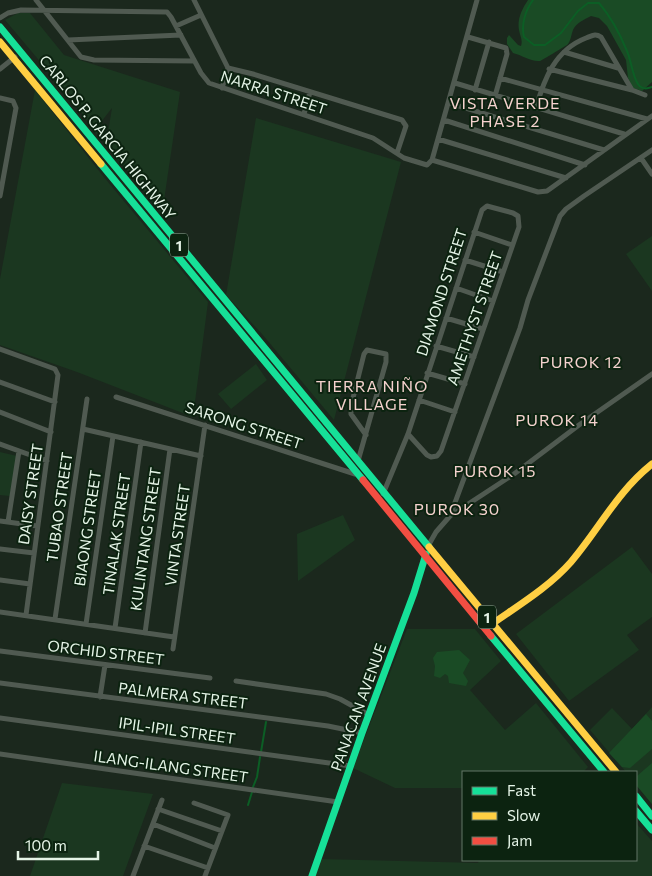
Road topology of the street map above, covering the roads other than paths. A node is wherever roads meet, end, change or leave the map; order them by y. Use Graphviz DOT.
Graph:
graph roads {
  1 [pos="36,0"];
  2 [pos="194,0"];
  3 [pos="477,0"];
  4 [pos="43,10"];
  5 [pos="201,15"];
  6 [pos="0,18"];
  7 [pos="176,26"];
  8 [pos="0,28"];
  9 [pos="181,35"];
  10 [pos="468,37"];
  11 [pos="68,40"];
  12 [pos="0,42"];
  13 [pos="489,42"];
  14 [pos="20,52"];
  15 [pos="564,52"];
  16 [pos="14,58"];
  17 [pos="194,61"];
  18 [pos="228,68"];
  19 [pos="618,68"];
  20 [pos="0,69"];
  21 [pos="549,69"];
  22 [pos="500,78"];
  23 [pos="455,83"];
  24 [pos="222,88"];
  25 [pos="541,89"];
  26 [pos="475,90"];
  27 [pos="632,90"];
  28 [pos="310,92"];
  29 [pos="495,96"];
  30 [pos="645,96"];
  31 [pos="0,98"];
  32 [pos="449,103"];
  33 [pos="536,108"];
  34 [pos="304,114"];
  35 [pos="650,117"];
  36 [pos="444,120"];
  37 [pos="624,134"];
  38 [pos="438,139"];
  39 [pos="604,150"];
  40 [pos="652,150"];
  41 [pos="397,153"];
  42 [pos="641,158"];
  43 [pos="432,160"];
  44 [pos="585,165"];
  45 [pos="652,174"];
  46 [pos="566,178"];
  47 [pos="0,196"];
  48 [pos="487,206"];
  49 [pos="474,232"];
  50 [pos="512,245"];
  51 [pos="465,260"];
  52 [pos="503,272"];
  53 [pos="456,288"];
  54 [pos="493,301"];
  55 [pos="446,318"];
  56 [pos="483,329"];
  57 [pos="436,346"];
  58 [pos="0,349"];
  59 [pos="474,357"];
  60 [pos="427,373"];
  61 [pos="652,374"];
  62 [pos="0,382"];
  63 [pos="464,384"];
  64 [pos="116,397"];
  65 [pos="87,399"];
  66 [pos="419,400"];
  67 [pos="55,402"];
  68 [pos="0,412"];
  69 [pos="455,412"];
  70 [pos="205,425"];
  71 [pos="83,429"];
  72 [pos="51,432"];
  73 [pos="408,434"];
  74 [pos="366,435"];
  75 [pos="113,436"];
  76 [pos="141,442"];
  77 [pos="0,444"];
  78 [pos="170,449"];
  79 [pos="19,451"];
  80 [pos="201,456"];
  81 [pos="47,461"];
  82 [pos="358,462"];
  83 [pos="652,464"];
  84 [pos="364,469"];
  85 [pos="356,474"];
  86 [pos="384,493"];
  87 [pos="377,499"];
  88 [pos="450,516"];
  89 [pos="0,521"];
  90 [pos="8,522"];
  91 [pos="37,526"];
  92 [pos="428,546"];
  93 [pos="0,549"];
  94 [pos="34,553"];
  95 [pos="426,557"];
  96 [pos="0,580"];
  97 [pos="30,584"];
  98 [pos="462,587"];
  99 [pos="455,593"];
  100 [pos="0,612"];
  101 [pos="26,615"];
  102 [pos="55,619"];
  103 [pos="86,624"];
  104 [pos="492,624"];
  105 [pos="115,628"];
  106 [pos="145,632"];
  107 [pos="174,637"];
  108 [pos="173,649"];
  109 [pos="0,651"];
  110 [pos="522,660"];
  111 [pos="105,665"];
  112 [pos="515,665"];
  113 [pos="210,678"];
  114 [pos="236,681"];
  115 [pos="0,683"];
  116 [pos="100,697"];
  117 [pos="369,715"];
  118 [pos="0,718"];
  119 [pos="362,733"];
  120 [pos="0,754"];
  121 [pos="351,766"];
  122 [pos="603,771"];
  123 [pos="615,771"];
  124 [pos="637,797"];
  125 [pos="162,800"];
  126 [pos="338,802"];
  127 [pos="194,803"];
  128 [pos="158,809"];
  129 [pos="637,811"];
  130 [pos="652,816"];
  131 [pos="152,824"];
  132 [pos="652,830"];
  133 [pos="222,832"];
  134 [pos="144,846"];
  135 [pos="215,848"];
  136 [pos="208,868"];
  137 [pos="133,876"];
  138 [pos="205,876"];
  139 [pos="312,876"];
  1 -- 4 [label="street"];
  2 -- 5 [label="street"];
  3 -- 10 [label="street"];
  4 -- 6 [label="street, NARRA STREET"];
  4 -- 7 [label="street, NARRA STREET"];
  4 -- 11 [label="street"];
  5 -- 7 [label="street"];
  5 -- 18 [label="street"];
  7 -- 9 [label="street, NARRA STREET"];
  8 -- 14 [label="main road, CARLOS P. GARCIA HIGHWAY / 1"];
  9 -- 11 [label="street"];
  9 -- 17 [label="street, NARRA STREET"];
  10 -- 13 [label="street"];
  10 -- 23 [label="street"];
  11 -- 17 [label="street"];
  12 -- 16 [label="main road, CARLOS P. GARCIA HIGHWAY / 1"];
  13 -- 22 [label="street"];
  13 -- 26 [label="street"];
  14 -- 16 [label="street"];
  14 -- 82 [label="main road, CARLOS P. GARCIA HIGHWAY / 1"];
  15 -- 19 [label="street"];
  15 -- 19 [label="street"];
  15 -- 21 [label="street"];
  16 -- 20 [label="street"];
  16 -- 85 [label="main road, CARLOS P. GARCIA HIGHWAY / 1"];
  17 -- 24 [label="street, NARRA STREET"];
  18 -- 24 [label="street"];
  18 -- 28 [label="street"];
  19 -- 27 [label="street"];
  21 -- 25 [label="street"];
  21 -- 27 [label="street"];
  22 -- 25 [label="street"];
  22 -- 29 [label="street"];
  23 -- 26 [label="street"];
  23 -- 32 [label="street"];
  24 -- 34 [label="street, NARRA STREET"];
  25 -- 33 [label="street"];
  25 -- 35 [label="street"];
  26 -- 29 [label="street"];
  27 -- 30 [label="street"];
  28 -- 34 [label="street"];
  28 -- 41 [label="street"];
  29 -- 33 [label="street"];
  31 -- 47 [label="street"];
  32 -- 36 [label="street"];
  32 -- 39 [label="street"];
  33 -- 37 [label="street"];
  34 -- 41 [label="street, NARRA STREET"];
  35 -- 37 [label="street, NARRA STREET"];
  36 -- 38 [label="street"];
  36 -- 44 [label="street"];
  37 -- 39 [label="street, NARRA STREET"];
  38 -- 43 [label="street"];
  38 -- 46 [label="street"];
  39 -- 44 [label="street, NARRA STREET"];
  40 -- 42 [label="street"];
  41 -- 43 [label="street, NARRA STREET"];
  42 -- 45 [label="street"];
  42 -- 88 [label="street"];
  43 -- 46 [label="street, NARRA STREET"];
  44 -- 46 [label="street, NARRA STREET"];
  48 -- 49 [label="street, DIAMOND STREET"];
  48 -- 50 [label="street, AMETHYST STREET"];
  49 -- 50 [label="street"];
  49 -- 51 [label="street, DIAMOND STREET"];
  50 -- 52 [label="street, AMETHYST STREET"];
  51 -- 52 [label="street"];
  51 -- 53 [label="street, DIAMOND STREET"];
  52 -- 54 [label="street, AMETHYST STREET"];
  53 -- 54 [label="street"];
  53 -- 55 [label="street, DIAMOND STREET"];
  54 -- 56 [label="street, AMETHYST STREET"];
  55 -- 56 [label="street"];
  55 -- 57 [label="street, DIAMOND STREET"];
  56 -- 59 [label="street, AMETHYST STREET"];
  57 -- 59 [label="street"];
  57 -- 60 [label="street, DIAMOND STREET"];
  58 -- 67 [label="street, DAISY STREET"];
  59 -- 63 [label="street, AMETHYST STREET"];
  60 -- 63 [label="street"];
  60 -- 66 [label="street, DIAMOND STREET"];
  61 -- 88 [label="street"];
  62 -- 67 [label="street"];
  63 -- 69 [label="street, AMETHYST STREET"];
  64 -- 70 [label="street, SARONG STREET"];
  65 -- 71 [label="street, TUBAO STREET"];
  66 -- 69 [label="street"];
  66 -- 73 [label="street, DIAMOND STREET"];
  67 -- 72 [label="street, DAISY STREET"];
  68 -- 72 [label="street"];
  69 -- 73 [label="street, AMETHYST STREET"];
  70 -- 80 [label="street, VINTA STREET"];
  70 -- 85 [label="street, SARONG STREET"];
  71 -- 75 [label="street"];
  71 -- 102 [label="street, TUBAO STREET"];
  72 -- 81 [label="street, DAISY STREET"];
  73 -- 86 [label="street, DIAMOND STREET"];
  74 -- 74 [label="street"];
  74 -- 82 [label="street"];
  75 -- 76 [label="street"];
  75 -- 103 [label="street, BIAONG STREET"];
  76 -- 78 [label="street"];
  76 -- 105 [label="street, TINALAK STREET"];
  77 -- 79 [label="street"];
  78 -- 80 [label="street"];
  78 -- 106 [label="street, KULINTANG STREET"];
  79 -- 81 [label="street"];
  79 -- 90 [label="street"];
  80 -- 107 [label="street, VINTA STREET"];
  81 -- 91 [label="street, DAISY STREET"];
  82 -- 84 [label="main road, CARLOS P. GARCIA HIGHWAY / 1"];
  83 -- 104 [label="main road"];
  84 -- 85 [label="street"];
  84 -- 86 [label="main road, CARLOS P. GARCIA HIGHWAY / 1"];
  85 -- 87 [label="main road, CARLOS P. GARCIA HIGHWAY / 1"];
  86 -- 87 [label="street, DIAMOND STREET"];
  86 -- 92 [label="main road, CARLOS P. GARCIA HIGHWAY / 1"];
  87 -- 95 [label="main road, CARLOS P. GARCIA HIGHWAY / 1"];
  88 -- 92 [label="street"];
  89 -- 90 [label="street"];
  90 -- 91 [label="street"];
  91 -- 94 [label="street, DAISY STREET"];
  92 -- 95 [label="main road, PANACAN AVENUE"];
  92 -- 98 [label="main road, CARLOS P. GARCIA HIGHWAY / 1"];
  93 -- 94 [label="street"];
  94 -- 97 [label="street, DAISY STREET"];
  95 -- 99 [label="main road, CARLOS P. GARCIA HIGHWAY / 1"];
  95 -- 117 [label="main road, PANACAN AVENUE"];
  96 -- 97 [label="street"];
  97 -- 101 [label="street, DAISY STREET"];
  98 -- 99 [label="main road"];
  98 -- 104 [label="main road, CARLOS P. GARCIA HIGHWAY / 1"];
  99 -- 112 [label="main road, CARLOS P. GARCIA HIGHWAY / 1"];
  100 -- 101 [label="street"];
  101 -- 102 [label="street"];
  102 -- 103 [label="street"];
  103 -- 105 [label="street"];
  104 -- 110 [label="main road, CARLOS P. GARCIA HIGHWAY / 1"];
  105 -- 106 [label="street"];
  106 -- 107 [label="street"];
  107 -- 108 [label="street, VINTA STREET"];
  109 -- 111 [label="street, ORCHID STREET"];
  110 -- 112 [label="main road"];
  110 -- 123 [label="main road, CARLOS P. GARCIA HIGHWAY / 1"];
  111 -- 113 [label="street, ORCHID STREET"];
  111 -- 116 [label="street"];
  112 -- 122 [label="main road, CARLOS P. GARCIA HIGHWAY / 1"];
  114 -- 117 [label="street"];
  115 -- 116 [label="street, PALMERA STREET"];
  116 -- 119 [label="street, PALMERA STREET"];
  117 -- 119 [label="main road, PANACAN AVENUE"];
  118 -- 121 [label="street, IPIL-IPIL STREET"];
  119 -- 121 [label="main road, PANACAN AVENUE"];
  120 -- 126 [label="street, ILANG-ILANG STREET"];
  121 -- 126 [label="main road, PANACAN AVENUE"];
  124 -- 130 [label="main road"];
  125 -- 128 [label="street"];
  126 -- 139 [label="main road, PANACAN AVENUE"];
  127 -- 133 [label="street"];
  128 -- 131 [label="street"];
  128 -- 133 [label="street"];
  129 -- 132 [label="main road"];
  131 -- 134 [label="street"];
  131 -- 135 [label="street"];
  133 -- 135 [label="street"];
  134 -- 136 [label="street"];
  134 -- 137 [label="street"];
  135 -- 136 [label="street"];
  136 -- 138 [label="street"];
}
